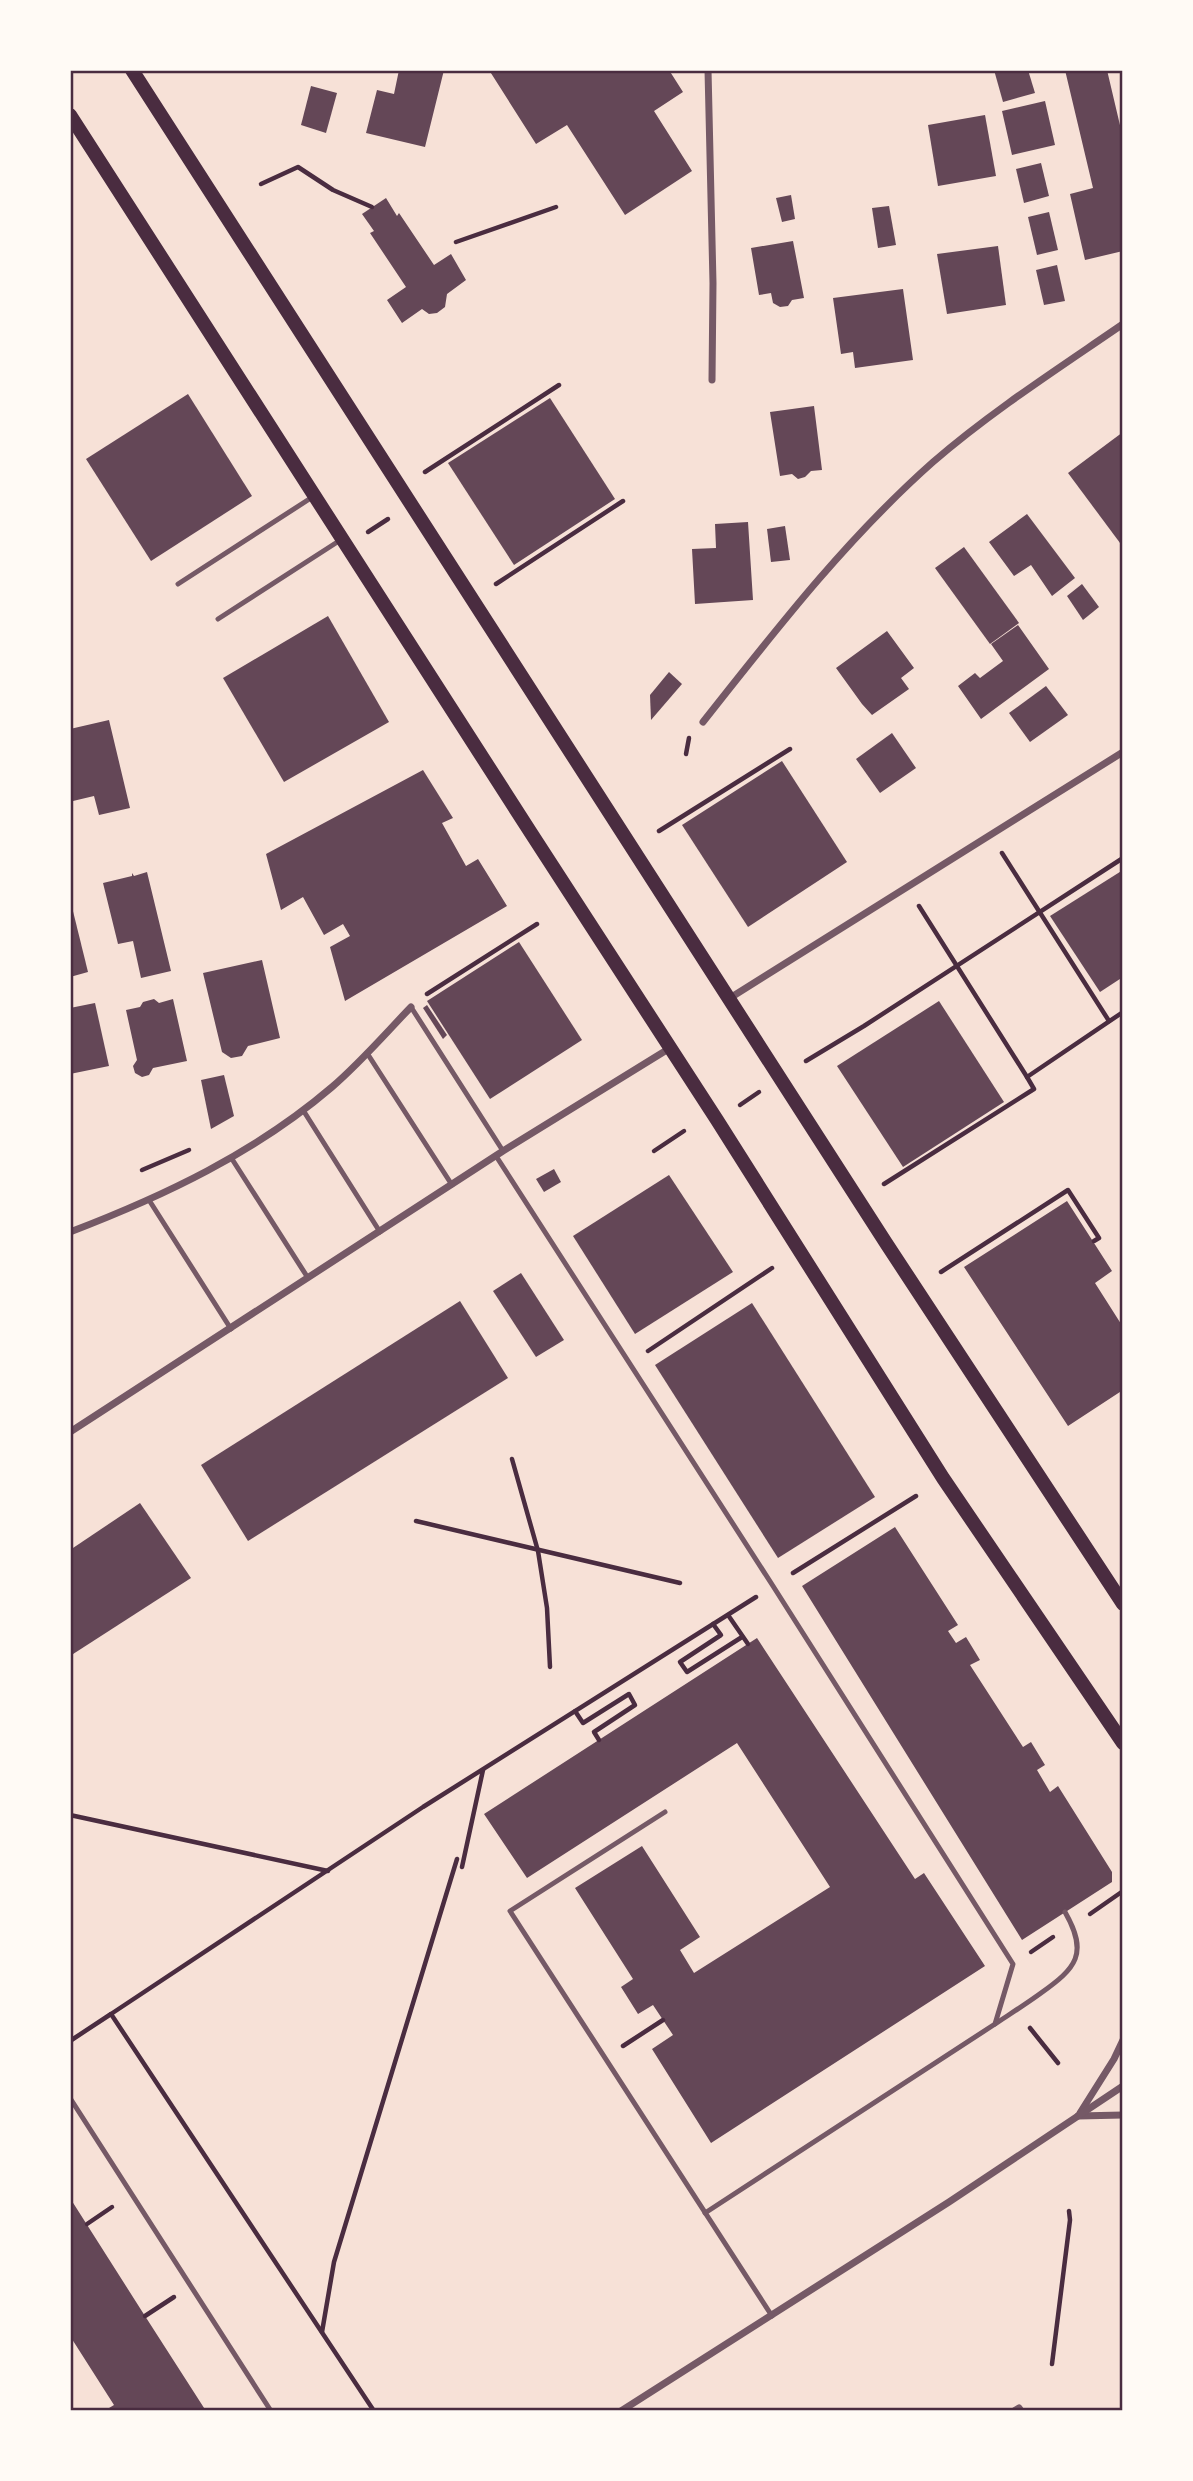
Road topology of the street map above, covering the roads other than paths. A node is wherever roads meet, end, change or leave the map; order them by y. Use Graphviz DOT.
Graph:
graph roads {
  1 [pos="132,70"];
  2 [pos="708,70"];
  3 [pos="70,115"];
  4 [pos="1123,324"];
  5 [pos="712,380"];
  6 [pos="314,496"];
  7 [pos="342,539"];
  8 [pos="178,584"];
  9 [pos="218,619"];
  10 [pos="704,722"];
  11 [pos="1123,752"];
  12 [pos="730,998"];
  13 [pos="411,1007"];
  14 [pos="671,1047"];
  15 [pos="367,1053"];
  16 [pos="303,1110"];
  17 [pos="499,1154"];
  18 [pos="232,1158"];
  19 [pos="452,1185"];
  20 [pos="149,1200"];
  21 [pos="70,1232"];
  22 [pos="380,1232"];
  23 [pos="309,1278"];
  24 [pos="231,1329"];
  25 [pos="70,1432"];
  26 [pos="1123,1604"];
  27 [pos="1123,1743"];
  28 [pos="665,1812"];
  29 [pos="1065,1912"];
  30 [pos="995,2024"];
  31 [pos="1123,2039"];
  32 [pos="1123,2086"];
  33 [pos="70,2098"];
  34 [pos="1123,2115"];
  35 [pos="1077,2116"];
  36 [pos="705,2214"];
  37 [pos="772,2316"];
  38 [pos="271,2411"];
  39 [pos="621,2411"];
  40 [pos="1014,2411"];
  41 [pos="1021,2411"];
  1 -- 12 [label="main road"];
  2 -- 5 [label="street"];
  3 -- 6 [label="main road"];
  4 -- 10 [label="street"];
  6 -- 7 [label="main road"];
  6 -- 8 [label="lane"];
  7 -- 9 [label="lane"];
  7 -- 14 [label="main road"];
  11 -- 12 [label="street"];
  12 -- 26 [label="main road"];
  13 -- 15 [label="street"];
  13 -- 17 [label="lane"];
  14 -- 17 [label="street"];
  14 -- 27 [label="main road"];
  15 -- 16 [label="street"];
  15 -- 19 [label="lane"];
  16 -- 18 [label="street"];
  16 -- 22 [label="lane"];
  17 -- 19 [label="street"];
  17 -- 30 [label="lane"];
  18 -- 20 [label="street"];
  18 -- 23 [label="lane"];
  19 -- 22 [label="street"];
  20 -- 21 [label="street"];
  20 -- 24 [label="lane"];
  22 -- 23 [label="street"];
  23 -- 24 [label="street"];
  24 -- 25 [label="street"];
  28 -- 36 [label="lane"];
  29 -- 30 [label="lane"];
  30 -- 36 [label="lane"];
  31 -- 35 [label="street"];
  32 -- 35 [label="street"];
  33 -- 38 [label="lane"];
  34 -- 35 [label="street"];
  35 -- 37 [label="street"];
  36 -- 37 [label="lane"];
  37 -- 39 [label="street"];
  40 -- 41 [label="street"];
}
